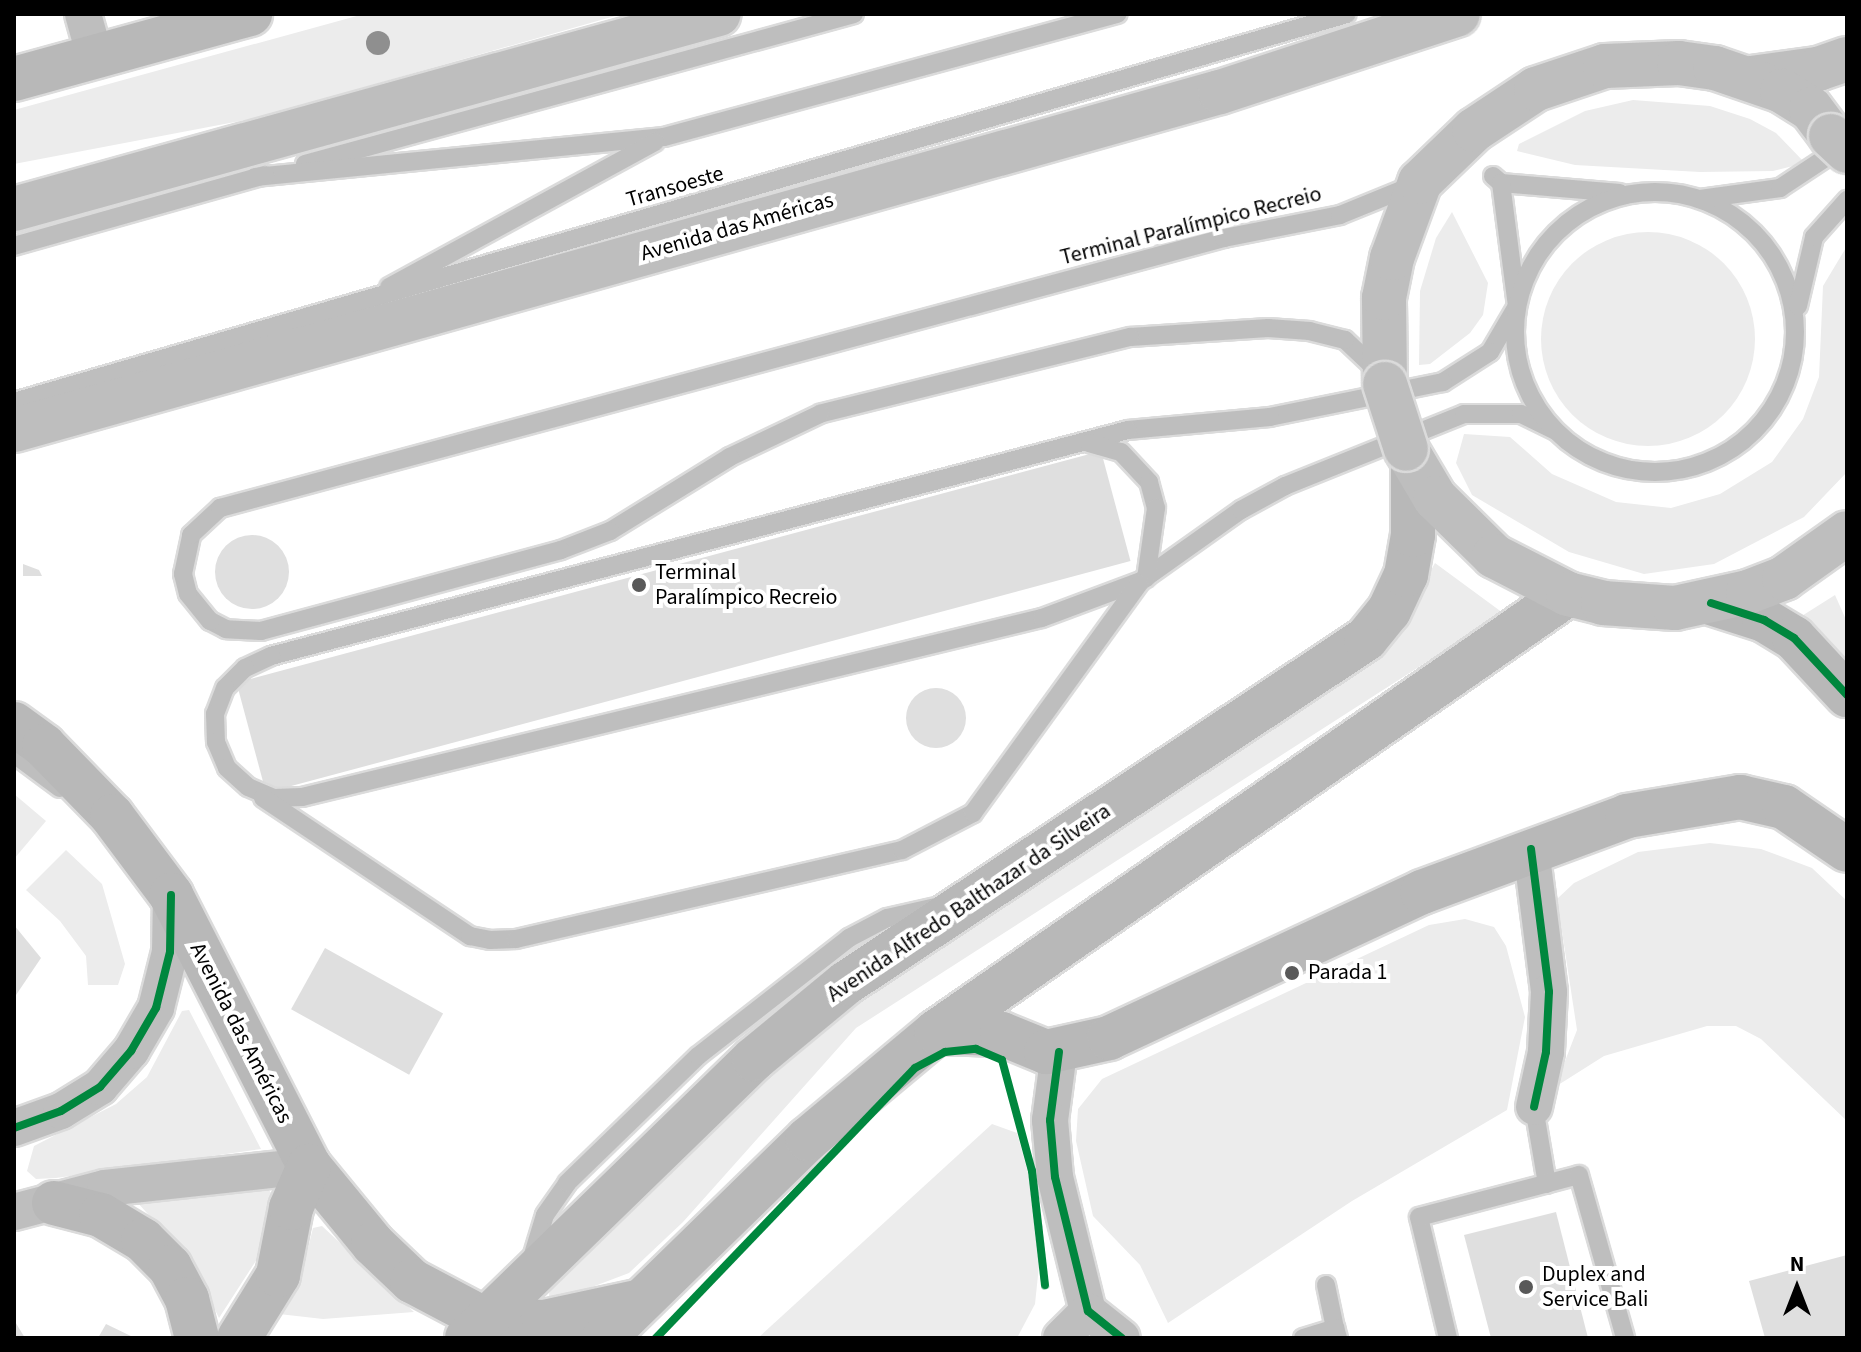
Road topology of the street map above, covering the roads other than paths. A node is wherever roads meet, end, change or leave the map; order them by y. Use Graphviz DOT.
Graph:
graph roads {
  1 [pos="83,14"];
  2 [pos="250,14"];
  3 [pos="719,14"];
  4 [pos="854,14"];
  5 [pos="1118,14"];
  6 [pos="1347,14"];
  7 [pos="1458,14"];
  8 [pos="95,57"];
  9 [pos="1847,59"];
  10 [pos="1751,78"];
  11 [pos="14,79"];
  12 [pos="664,137"];
  13 [pos="1842,144"];
  14 [pos="255,177"];
  15 [pos="1420,182"];
  16 [pos="1631,194"];
  17 [pos="1698,199"];
  18 [pos="1847,200"];
  19 [pos="14,209"];
  20 [pos="14,246"];
  21 [pos="359,304"];
  22 [pos="1517,306"];
  23 [pos="1795,325"];
  24 [pos="1385,381"];
  25 [pos="14,402"];
  26 [pos="14,430"];
  27 [pos="1554,430"];
  28 [pos="1076,443"];
  29 [pos="1409,455"];
  30 [pos="1847,533"];
  31 [pos="1143,579"];
  32 [pos="1568,594"];
  33 [pos="1711,603"];
  34 [pos="1847,695"];
  35 [pos="14,724"];
  36 [pos="14,754"];
  37 [pos="248,787"];
  38 [pos="112,816"];
  39 [pos="1531,849"];
  40 [pos="1847,850"];
  41 [pos="171,895"];
  42 [pos="936,1032"];
  43 [pos="1059,1052"];
  44 [pos="1534,1107"];
  45 [pos="14,1128"];
  46 [pos="309,1166"];
  47 [pos="1547,1184"];
  48 [pos="34,1208"];
  49 [pos="1326,1285"];
  50 [pos="637,1302"];
  51 [pos="1088,1311"];
  52 [pos="476,1329"];
  53 [pos="1336,1333"];
  54 [pos="197,1338"];
  55 [pos="239,1338"];
  56 [pos="604,1338"];
  57 [pos="1061,1338"];
  58 [pos="1122,1338"];
  59 [pos="1303,1338"];
  60 [pos="1448,1338"];
  61 [pos="1625,1338"];
  1 -- 8 [label="street"];
  2 -- 8 [label="main road"];
  3 -- 19 [label="highway"];
  4 -- 14 [label="lane"];
  5 -- 12 [label="lane"];
  6 -- 21 [label="lane, Transoeste"];
  7 -- 26 [label="highway, Avenida das Américas"];
  8 -- 11 [label="main road"];
  9 -- 10 [label="highway"];
  10 -- 13 [label="highway"];
  10 -- 15 [label="highway"];
  12 -- 14 [label="lane"];
  12 -- 21 [label="lane"];
  13 -- 17 [label="lane"];
  14 -- 20 [label="lane"];
  15 -- 24 [label="highway"];
  15 -- 24 [label="lane, Terminal Paralímpico Recreio"];
  16 -- 17 [label="lane"];
  16 -- 22 [label="lane"];
  16 -- 22 [label="lane"];
  17 -- 23 [label="lane"];
  18 -- 23 [label="lane"];
  21 -- 25 [label="lane, Transoeste"];
  22 -- 27 [label="lane"];
  22 -- 28 [label="lane"];
  23 -- 27 [label="lane"];
  24 -- 29 [label="highway, bridge"];
  27 -- 31 [label="lane"];
  28 -- 31 [label="lane"];
  28 -- 37 [label="lane"];
  29 -- 32 [label="highway"];
  29 -- 52 [label="main road, Avenida Alfredo Balthazar da Silveira"];
  30 -- 33 [label="highway"];
  31 -- 37 [label="lane"];
  31 -- 37 [label="lane"];
  32 -- 33 [label="highway"];
  32 -- 42 [label="main road"];
  33 -- 34 [label="main road"];
  35 -- 38 [label="main road, Avenida das Américas"];
  36 -- 38 [label="lane"];
  38 -- 41 [label="main road, Avenida das Américas"];
  39 -- 40 [label="main road"];
  39 -- 43 [label="main road"];
  39 -- 44 [label="street"];
  41 -- 45 [label="street"];
  41 -- 46 [label="main road, Avenida das Américas"];
  42 -- 43 [label="main road"];
  42 -- 50 [label="main road"];
  43 -- 51 [label="street"];
  44 -- 47 [label="lane"];
  46 -- 48 [label="street"];
  46 -- 52 [label="main road, Avenida das Américas"];
  46 -- 55 [label="main road"];
  47 -- 60 [label="lane"];
  47 -- 61 [label="lane"];
  48 -- 54 [label="main road"];
  49 -- 53 [label="lane"];
  50 -- 52 [label="main road"];
  50 -- 56 [label="main road"];
  51 -- 57 [label="street"];
  51 -- 58 [label="street"];
  53 -- 59 [label="lane"];
}
